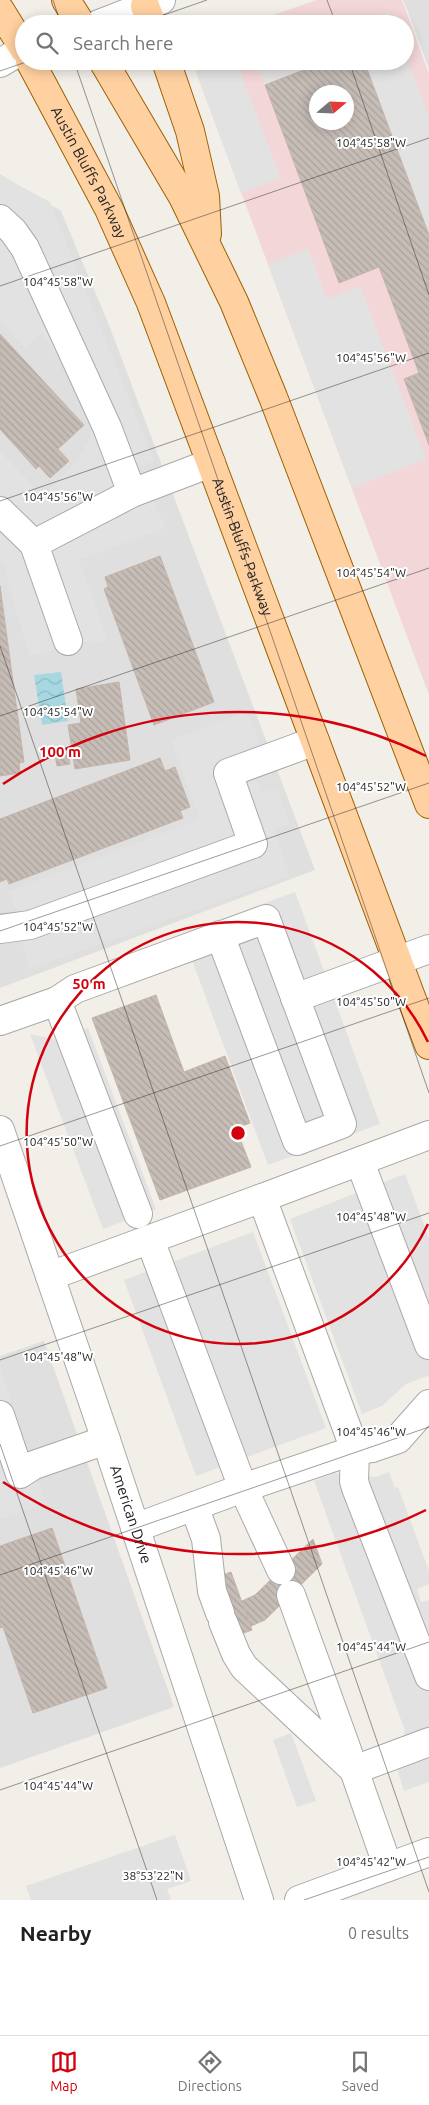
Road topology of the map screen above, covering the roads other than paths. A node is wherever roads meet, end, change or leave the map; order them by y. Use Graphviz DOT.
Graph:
graph roads {
  1 [pos="66,0"];
  2 [pos="0,10"];
  3 [pos="152,10"];
  4 [pos="75,15"];
  5 [pos="133,15"];
  6 [pos="15,34"];
  7 [pos="15,54"];
  8 [pos="0,63"];
  9 [pos="35,70"];
  10 [pos="108,70"];
  11 [pos="169,70"];
  12 [pos="0,219"];
  13 [pos="208,245"];
  14 [pos="211,463"];
  15 [pos="132,493"];
  16 [pos="0,511"];
  17 [pos="34,544"];
  18 [pos="68,642"];
  19 [pos="315,740"];
  20 [pos="429,804"];
  21 [pos="0,930"];
  22 [pos="220,935"];
  23 [pos="429,949"];
  24 [pos="397,960"];
  25 [pos="295,998"];
  26 [pos="57,1001"];
  27 [pos="0,1021"];
  28 [pos="429,1045"];
  29 [pos="0,1130"];
  30 [pos="429,1136"];
  31 [pos="360,1162"];
  32 [pos="262,1198"];
  33 [pos="138,1214"];
  34 [pos="150,1240"];
  35 [pos="50,1276"];
  36 [pos="429,1345"];
  37 [pos="429,1404"];
  38 [pos="0,1415"];
  39 [pos="106,1440"];
  40 [pos="355,1450"];
  41 [pos="243,1488"];
  42 [pos="194,1506"];
  43 [pos="136,1528"];
  44 [pos="429,1676"];
  45 [pos="429,1742"];
  46 [pos="354,1770"];
  47 [pos="429,1852"];
  48 [pos="388,1867"];
  49 [pos="259,1900"];
  50 [pos="300,1900"];
  1 -- 4 [label="main road"];
  2 -- 6 [label="main road"];
  3 -- 5 [label="street"];
  7 -- 8 [label="street"];
  9 -- 14 [label="main road, Austin Bluffs Parkway"];
  10 -- 13 [label="main road"];
  11 -- 13 [label="main road"];
  12 -- 15 [label="street"];
  13 -- 20 [label="main road"];
  14 -- 15 [label="street"];
  14 -- 19 [label="main road, Austin Bluffs Parkway"];
  15 -- 17 [label="street"];
  16 -- 17 [label="street"];
  17 -- 18 [label="street"];
  19 -- 21 [label="street"];
  19 -- 24 [label="main road, Austin Bluffs Parkway"];
  22 -- 25 [label="street"];
  22 -- 25 [label="street"];
  22 -- 26 [label="street"];
  23 -- 24 [label="street"];
  24 -- 25 [label="street"];
  24 -- 28 [label="main road, Austin Bluffs Parkway"];
  26 -- 27 [label="street"];
  26 -- 33 [label="street"];
  29 -- 35 [label="street, American Drive"];
  30 -- 31 [label="street"];
  31 -- 32 [label="street"];
  31 -- 36 [label="street"];
  32 -- 34 [label="street"];
  32 -- 40 [label="street"];
  34 -- 35 [label="street"];
  34 -- 41 [label="street"];
  35 -- 39 [label="street, American Drive"];
  37 -- 40 [label="street"];
  38 -- 39 [label="street"];
  39 -- 43 [label="street, American Drive"];
  40 -- 41 [label="street"];
  40 -- 44 [label="street"];
  41 -- 42 [label="street"];
  41 -- 46 [label="street"];
  42 -- 43 [label="street"];
  42 -- 46 [label="street"];
  43 -- 49 [label="street, American Drive"];
  45 -- 46 [label="street"];
  46 -- 48 [label="street"];
  47 -- 48 [label="street"];
  48 -- 50 [label="street"];
}
